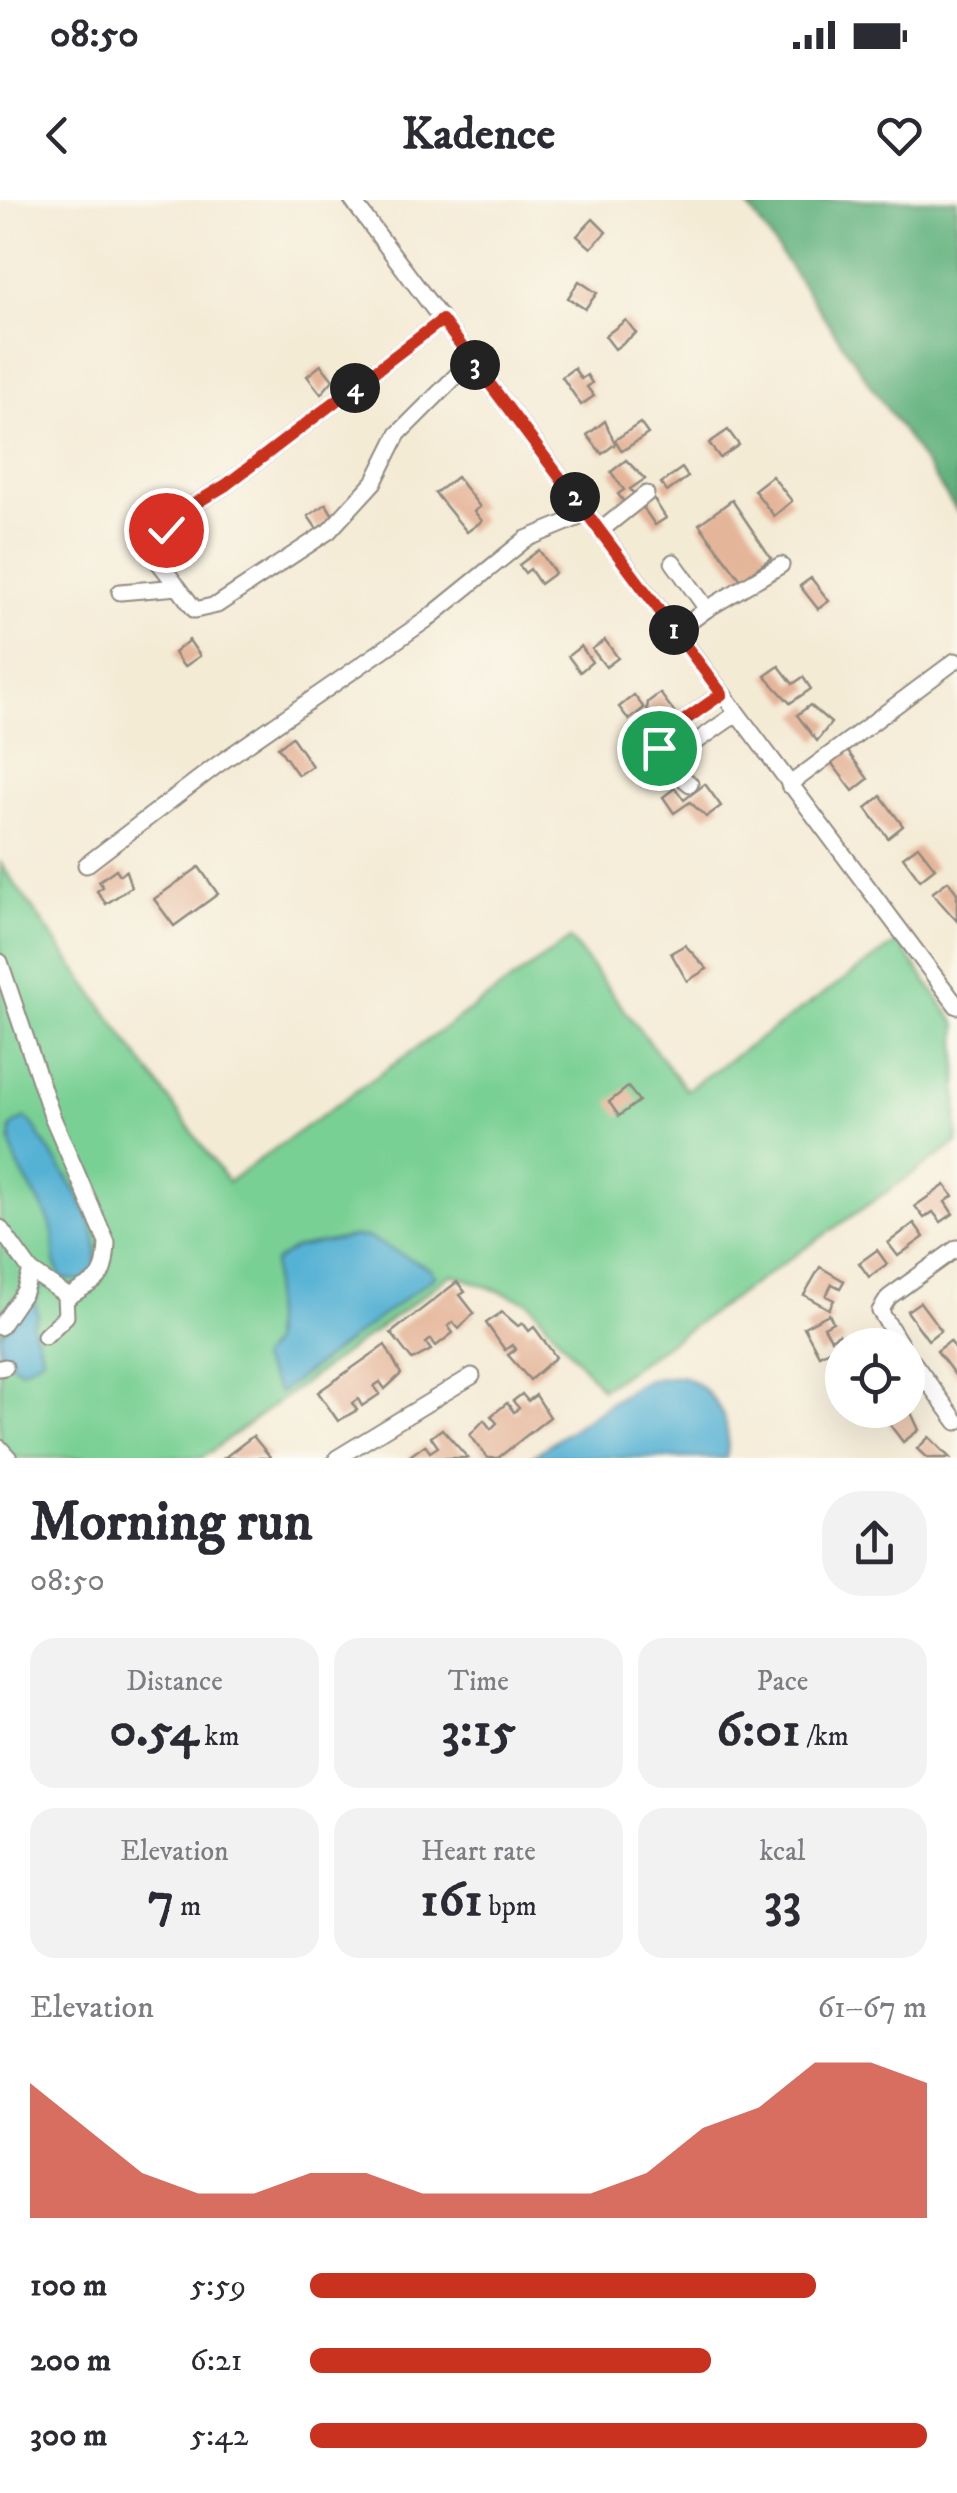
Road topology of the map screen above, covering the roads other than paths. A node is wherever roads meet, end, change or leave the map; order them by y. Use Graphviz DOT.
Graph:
graph roads {
  1 [pos="352,200"];
  2 [pos="442,320"];
  3 [pos="472,360"];
  4 [pos="646,494"];
  5 [pos="587,514"];
  6 [pos="600,531"];
  7 [pos="673,562"];
  8 [pos="781,566"];
  9 [pos="178,587"];
  10 [pos="120,592"];
  11 [pos="707,609"];
  12 [pos="676,632"];
  13 [pos="955,661"];
  14 [pos="722,694"];
  15 [pos="736,714"];
  16 [pos="672,764"];
  17 [pos="690,784"];
  18 [pos="789,784"];
  19 [pos="86,864"];
  20 [pos="0,962"];
  21 [pos="957,1006"];
  22 [pos="0,1228"];
  23 [pos="957,1248"];
  24 [pos="30,1271"];
  25 [pos="65,1296"];
  26 [pos="0,1327"];
  27 [pos="890,1328"];
  28 [pos="45,1336"];
  29 [pos="472,1376"];
  30 [pos="925,1378"];
  31 [pos="957,1422"];
  32 [pos="0,1448"];
  33 [pos="340,1457"];
  34 [pos="9,1458"];
  1 -- 2 [label="street"];
  2 -- 3 [label="street"];
  2 -- 9 [label="street"];
  3 -- 5 [label="street"];
  3 -- 9 [label="street"];
  4 -- 6 [label="street"];
  5 -- 6 [label="street"];
  5 -- 19 [label="street"];
  6 -- 12 [label="street"];
  7 -- 11 [label="street"];
  8 -- 11 [label="street"];
  9 -- 10 [label="street"];
  11 -- 12 [label="street"];
  12 -- 14 [label="street"];
  13 -- 18 [label="street"];
  14 -- 15 [label="street"];
  14 -- 16 [label="street"];
  15 -- 16 [label="street"];
  15 -- 18 [label="street"];
  16 -- 17 [label="street"];
  18 -- 21 [label="street"];
  20 -- 25 [label="street"];
  22 -- 24 [label="street"];
  23 -- 27 [label="street"];
  24 -- 25 [label="street"];
  24 -- 26 [label="street"];
  25 -- 28 [label="street"];
  29 -- 33 [label="street"];
  30 -- 31 [label="street"];
  32 -- 34 [label="street"];
}
